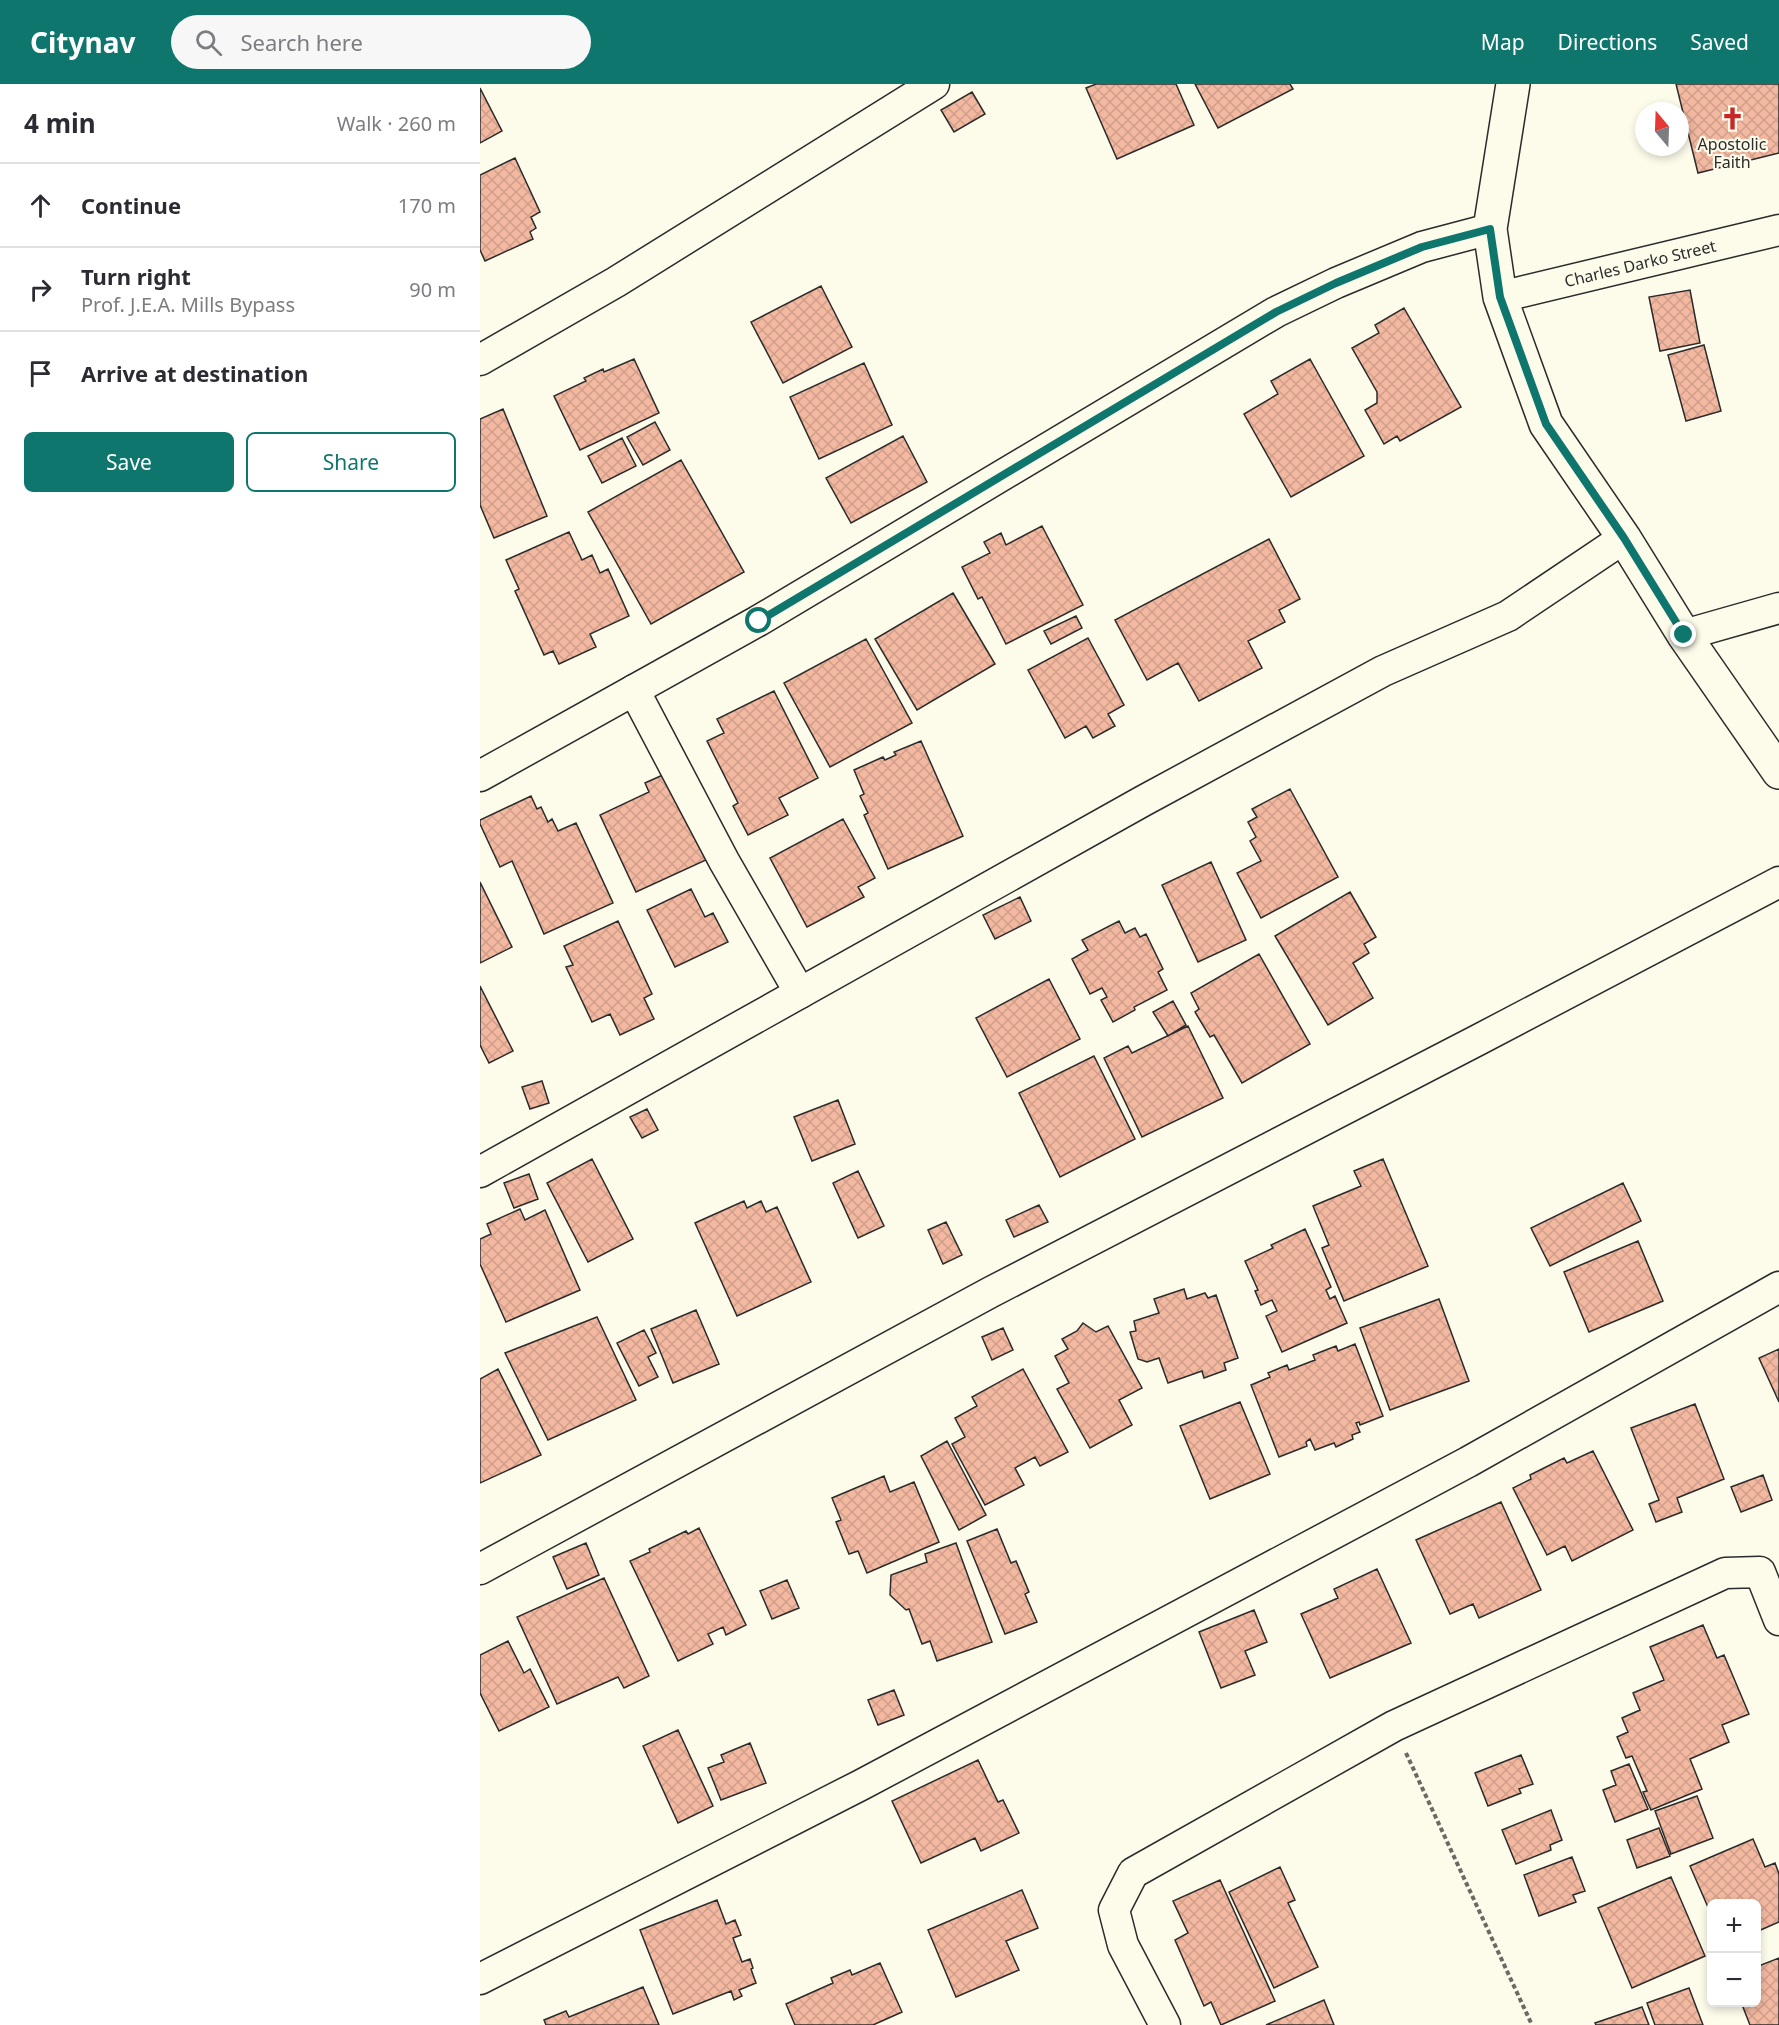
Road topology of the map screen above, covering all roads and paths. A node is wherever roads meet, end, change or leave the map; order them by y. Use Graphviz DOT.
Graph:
graph roads {
  1 [pos="934,84"];
  2 [pos="1513,84"];
  3 [pos="1490,229"];
  4 [pos="1779,230"];
  5 [pos="1500,297"];
  6 [pos="480,360"];
  7 [pos="1624,538"];
  8 [pos="1779,608"];
  9 [pos="1684,635"];
  10 [pos="634,690"];
  11 [pos="1779,772"];
  12 [pos="480,776"];
  13 [pos="1779,882"];
  14 [pos="800,993"];
  15 [pos="480,1172"];
  16 [pos="1779,1287"];
  17 [pos="480,1569"];
  18 [pos="1779,1620"];
  19 [pos="1394,1726"];
  20 [pos="480,1979"];
  21 [pos="1165,2025"];
  22 [pos="1532,2025"];
  1 -- 6 [label="street"];
  2 -- 3 [label="street"];
  3 -- 5 [label="street"];
  3 -- 10 [label="street"];
  4 -- 5 [label="street, Charles Darko Street"];
  5 -- 7 [label="street"];
  7 -- 9 [label="street"];
  7 -- 14 [label="street"];
  8 -- 9 [label="street"];
  9 -- 11 [label="street"];
  10 -- 12 [label="street"];
  10 -- 14 [label="street"];
  13 -- 17 [label="street"];
  14 -- 15 [label="street"];
  16 -- 20 [label="street"];
  18 -- 19 [label="street"];
  19 -- 21 [label="street"];
  19 -- 22 [label="path"];
}
